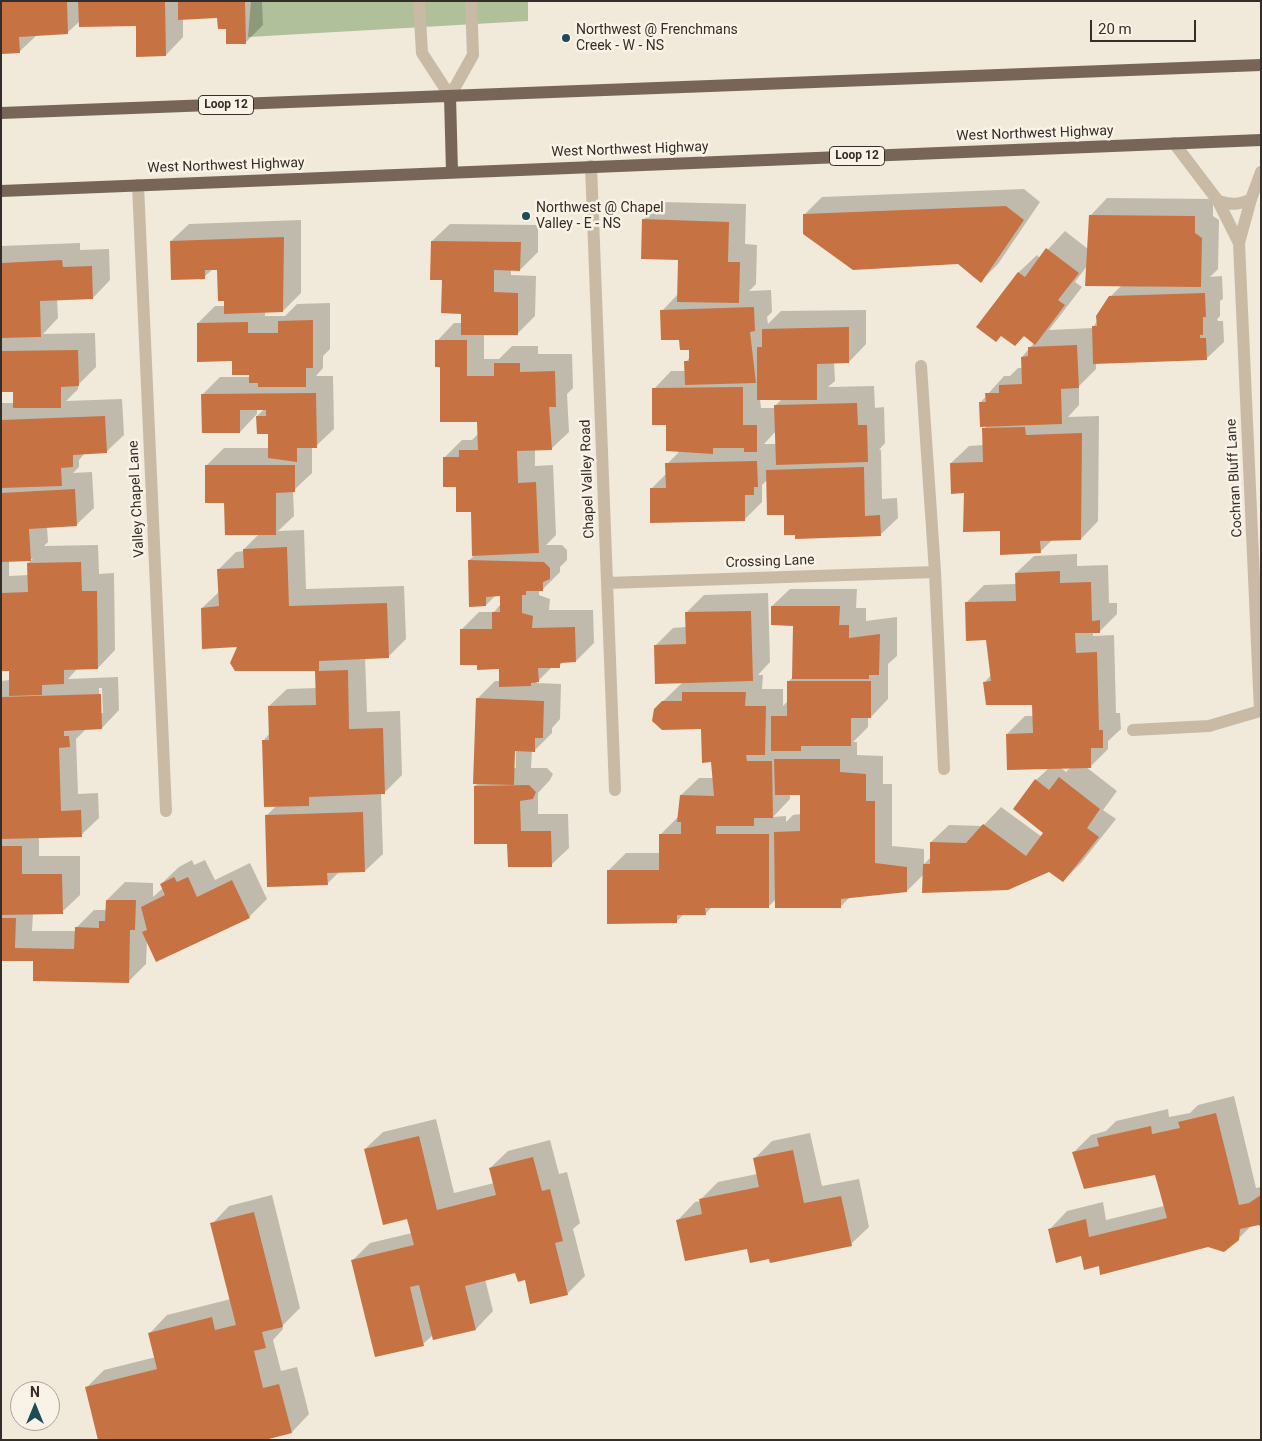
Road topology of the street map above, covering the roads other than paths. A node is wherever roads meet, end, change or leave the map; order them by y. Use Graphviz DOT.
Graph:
graph roads {
  1 [pos="419,1"];
  2 [pos="471,1"];
  3 [pos="1261,65"];
  4 [pos="450,96"];
  5 [pos="1,113"];
  6 [pos="1261,140"];
  7 [pos="1174,143"];
  8 [pos="591,166"];
  9 [pos="452,172"];
  10 [pos="1261,172"];
  11 [pos="138,185"];
  12 [pos="1,191"];
  13 [pos="1251,199"];
  14 [pos="1218,201"];
  15 [pos="1239,243"];
  16 [pos="921,366"];
  17 [pos="935,572"];
  18 [pos="607,583"];
  19 [pos="1260,711"];
  20 [pos="1133,730"];
  21 [pos="944,769"];
  22 [pos="615,790"];
  23 [pos="166,811"];
  1 -- 4 [label="street"];
  2 -- 4 [label="street"];
  3 -- 4 [label="main road, Loop 12"];
  4 -- 5 [label="main road, Loop 12"];
  4 -- 9 [label="main road"];
  6 -- 7 [label="main road, West Northwest Highway / Loop 12"];
  7 -- 8 [label="main road, West Northwest Highway / Loop 12"];
  7 -- 14 [label="street, Cochran Bluff Lane"];
  8 -- 9 [label="main road, West Northwest Highway / Loop 12"];
  8 -- 18 [label="street, Chapel Valley Road"];
  9 -- 11 [label="main road, West Northwest Highway / Loop 12"];
  10 -- 13 [label="street, Cochran Bluff Lane"];
  11 -- 12 [label="main road, West Northwest Highway / Loop 12"];
  11 -- 23 [label="street, Valley Chapel Lane"];
  13 -- 14 [label="street"];
  13 -- 15 [label="street, Cochran Bluff Lane"];
  14 -- 15 [label="street, Cochran Bluff Lane"];
  15 -- 19 [label="street, Cochran Bluff Lane"];
  16 -- 17 [label="street"];
  17 -- 18 [label="street, Crossing Lane"];
  17 -- 21 [label="street"];
  18 -- 22 [label="street, Chapel Valley Road"];
  19 -- 20 [label="street, Cochran Bluff Lane"];
}
